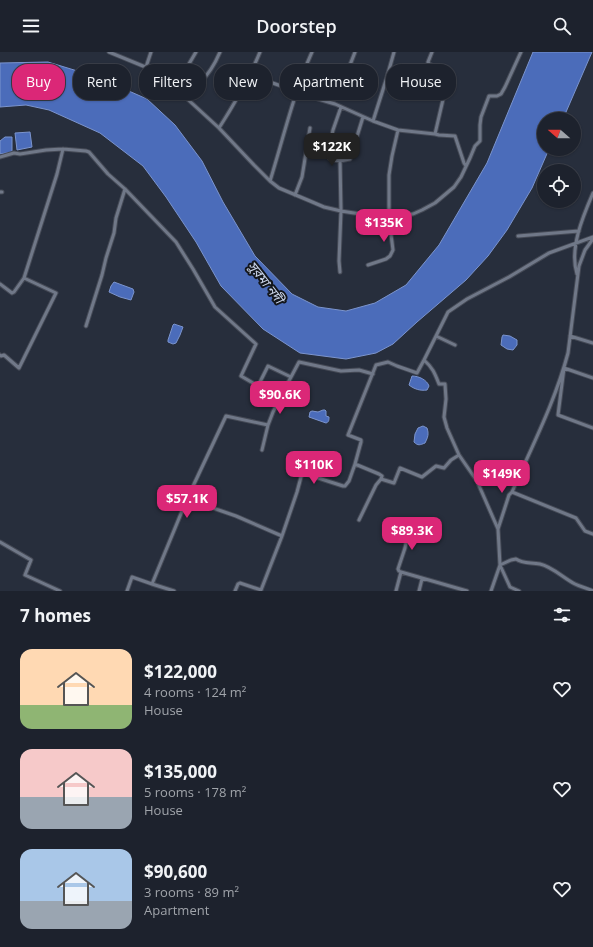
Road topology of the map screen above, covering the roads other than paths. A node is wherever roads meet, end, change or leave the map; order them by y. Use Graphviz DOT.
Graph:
graph roads {
  1 [pos="109,52"];
  2 [pos="151,52"];
  3 [pos="196,52"];
  4 [pos="220,52"];
  5 [pos="260,52"];
  6 [pos="312,52"];
  7 [pos="355,52"];
  8 [pos="394,52"];
  9 [pos="432,52"];
  10 [pos="521,52"];
  11 [pos="139,64"];
  12 [pos="147,64"];
  13 [pos="189,64"];
  14 [pos="255,64"];
  15 [pos="307,64"];
  16 [pos="350,64"];
  17 [pos="206,76"];
  18 [pos="189,100"];
  19 [pos="236,100"];
  20 [pos="295,100"];
  21 [pos="322,100"];
  22 [pos="341,107"];
  23 [pos="363,117"];
  24 [pos="373,121"];
  25 [pos="219,128"];
  26 [pos="310,128"];
  27 [pos="398,130"];
  28 [pos="435,134"];
  29 [pos="62,149"];
  30 [pos="0,157"];
  31 [pos="340,160"];
  32 [pos="466,166"];
  33 [pos="270,181"];
  34 [pos="125,189"];
  35 [pos="593,193"];
  36 [pos="295,195"];
  37 [pos="341,211"];
  38 [pos="389,216"];
  39 [pos="579,231"];
  40 [pos="518,236"];
  41 [pos="593,238"];
  42 [pos="576,242"];
  43 [pos="368,265"];
  44 [pos="340,272"];
  45 [pos="578,275"];
  46 [pos="24,278"];
  47 [pos="0,284"];
  48 [pos="86,326"];
  49 [pos="436,336"];
  50 [pos="570,336"];
  51 [pos="593,343"];
  52 [pos="455,345"];
  53 [pos="0,355"];
  54 [pos="424,360"];
  55 [pos="564,368"];
  56 [pos="372,374"];
  57 [pos="291,377"];
  58 [pos="593,378"];
  59 [pos="268,424"];
  60 [pos="593,428"];
  61 [pos="262,450"];
  62 [pos="459,455"];
  63 [pos="355,464"];
  64 [pos="381,479"];
  65 [pos="512,492"];
  66 [pos="187,499"];
  67 [pos="359,520"];
  68 [pos="498,529"];
  69 [pos="408,533"];
  70 [pos="593,534"];
  71 [pos="282,536"];
  72 [pos="0,542"];
  73 [pos="500,565"];
  74 [pos="401,572"];
  75 [pos="422,579"];
  76 [pos="152,584"];
  77 [pos="593,590"];
  78 [pos="60,591"];
  79 [pos="127,591"];
  80 [pos="174,591"];
  81 [pos="235,591"];
  82 [pos="396,591"];
  83 [pos="419,591"];
  84 [pos="466,591"];
  85 [pos="491,591"];
  86 [pos="519,591"];
  1 -- 11 [label="street"];
  2 -- 12 [label="street"];
  3 -- 13 [label="street"];
  4 -- 17 [label="street"];
  5 -- 14 [label="street"];
  6 -- 15 [label="street"];
  7 -- 16 [label="street"];
  8 -- 24 [label="street"];
  9 -- 28 [label="street"];
  10 -- 32 [label="street"];
  18 -- 25 [label="street"];
  19 -- 25 [label="street"];
  20 -- 33 [label="street"];
  21 -- 22 [label="street"];
  22 -- 23 [label="street"];
  22 -- 31 [label="street"];
  23 -- 24 [label="street"];
  23 -- 31 [label="street"];
  24 -- 27 [label="street"];
  25 -- 33 [label="street"];
  26 -- 36 [label="street"];
  27 -- 28 [label="street"];
  27 -- 38 [label="street"];
  28 -- 32 [label="street"];
  29 -- 30 [label="street"];
  29 -- 34 [label="street"];
  29 -- 46 [label="street"];
  31 -- 37 [label="street"];
  32 -- 38 [label="street"];
  33 -- 36 [label="street"];
  34 -- 48 [label="street"];
  34 -- 57 [label="street"];
  35 -- 39 [label="street"];
  36 -- 37 [label="street"];
  37 -- 38 [label="street"];
  37 -- 44 [label="street"];
  38 -- 43 [label="street"];
  39 -- 40 [label="street"];
  39 -- 42 [label="street"];
  41 -- 42 [label="street"];
  41 -- 45 [label="street"];
  42 -- 45 [label="street"];
  42 -- 49 [label="street"];
  45 -- 50 [label="street"];
  46 -- 47 [label="street"];
  46 -- 53 [label="street"];
  49 -- 52 [label="street"];
  49 -- 54 [label="street"];
  50 -- 51 [label="street"];
  50 -- 55 [label="street"];
  54 -- 56 [label="street"];
  54 -- 62 [label="street"];
  55 -- 58 [label="street"];
  55 -- 60 [label="street"];
  55 -- 65 [label="street"];
  56 -- 57 [label="street"];
  56 -- 63 [label="street"];
  57 -- 59 [label="street"];
  59 -- 61 [label="street"];
  59 -- 66 [label="street"];
  62 -- 64 [label="street"];
  62 -- 68 [label="street"];
  63 -- 64 [label="street"];
  63 -- 71 [label="street"];
  64 -- 67 [label="street"];
  65 -- 68 [label="street"];
  65 -- 70 [label="street"];
  66 -- 71 [label="street"];
  66 -- 76 [label="street"];
  68 -- 73 [label="street"];
  69 -- 74 [label="street"];
  71 -- 81 [label="street"];
  72 -- 78 [label="street"];
  73 -- 77 [label="street"];
  73 -- 85 [label="street"];
  73 -- 86 [label="street"];
  74 -- 75 [label="street"];
  74 -- 82 [label="street"];
  75 -- 83 [label="street"];
  75 -- 84 [label="street"];
  76 -- 79 [label="street"];
  76 -- 80 [label="street"];
}
